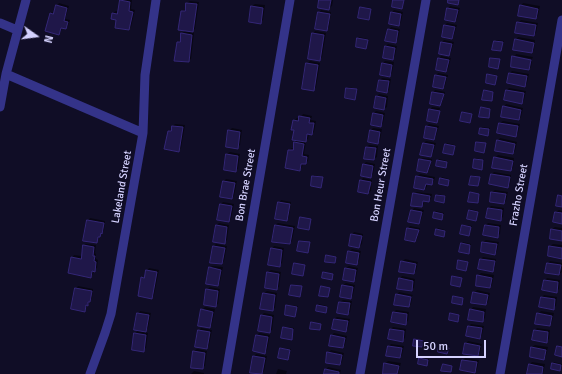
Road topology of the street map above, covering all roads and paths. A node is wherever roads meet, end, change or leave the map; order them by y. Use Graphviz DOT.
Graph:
graph roads {
  1 [pos="26,0"];
  2 [pos="156,0"];
  3 [pos="290,0"];
  4 [pos="426,0"];
  5 [pos="562,20"];
  6 [pos="0,23"];
  7 [pos="17,30"];
  8 [pos="6,74"];
  9 [pos="0,101"];
  10 [pos="144,133"];
  11 [pos="90,374"];
  12 [pos="226,374"];
  13 [pos="360,374"];
  14 [pos="500,374"];
  1 -- 7 [label="street"];
  2 -- 10 [label="street, Lakeland Street"];
  3 -- 12 [label="street, Bon Brae Street"];
  4 -- 13 [label="street, Bon Heur Street"];
  5 -- 14 [label="street, Frazho Street"];
  6 -- 7 [label="street"];
  7 -- 8 [label="street"];
  8 -- 9 [label="street"];
  8 -- 10 [label="street"];
  10 -- 11 [label="street, Lakeland Street"];
}
